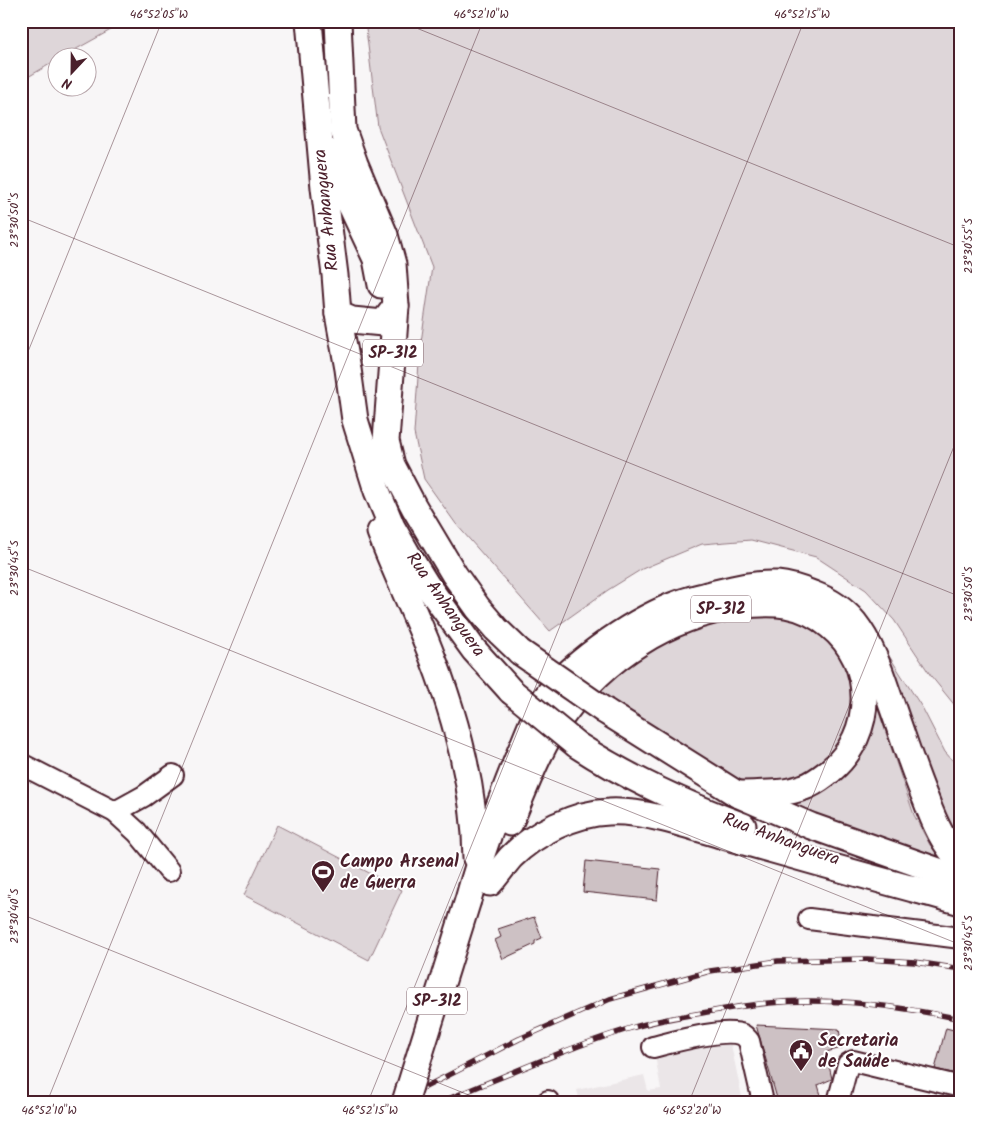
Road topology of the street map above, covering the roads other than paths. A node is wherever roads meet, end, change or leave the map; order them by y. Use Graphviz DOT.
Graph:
graph roads {
  1 [pos="309,21"];
  2 [pos="338,21"];
  3 [pos="316,98"];
  4 [pos="338,314"];
  5 [pos="389,314"];
  6 [pos="355,420"];
  7 [pos="365,454"];
  8 [pos="21,764"];
  9 [pos="173,775"];
  10 [pos="737,794"];
  11 [pos="115,812"];
  12 [pos="961,862"];
  13 [pos="169,871"];
  14 [pos="961,879"];
  15 [pos="479,890"];
  16 [pos="928,893"];
  17 [pos="961,902"];
  18 [pos="809,919"];
  19 [pos="955,935"];
  20 [pos="652,1047"];
  21 [pos="961,1087"];
  22 [pos="406,1102"];
  23 [pos="419,1102"];
  24 [pos="763,1102"];
  25 [pos="838,1102"];
  1 -- 3 [label="main road, Rua Anhanguera / SP-312"];
  2 -- 5 [label="main road, Rua Anhanguera / SP-312"];
  3 -- 4 [label="main road, Rua Anhanguera / SP-312"];
  3 -- 5 [label="main road"];
  4 -- 5 [label="main road"];
  4 -- 6 [label="main road, Rua Anhanguera / SP-312"];
  5 -- 7 [label="main road"];
  5 -- 10 [label="main road, Rua Anhanguera / SP-312, bridge"];
  6 -- 7 [label="main road, Rua Anhanguera"];
  6 -- 15 [label="main road, SP-312"];
  7 -- 16 [label="main road, Rua Anhanguera, bridge"];
  8 -- 11 [label="street"];
  9 -- 11 [label="street"];
  10 -- 14 [label="main road, Rua Anhanguera"];
  10 -- 15 [label="main road, SP-312"];
  11 -- 13 [label="street"];
  12 -- 15 [label="main road"];
  15 -- 16 [label="main road"];
  15 -- 22 [label="main road, SP-312, bridge"];
  15 -- 23 [label="main road, SP-312"];
  16 -- 17 [label="main road, Rua Anhanguera"];
  18 -- 19 [label="street"];
  20 -- 24 [label="street"];
  21 -- 25 [label="street"];
}
